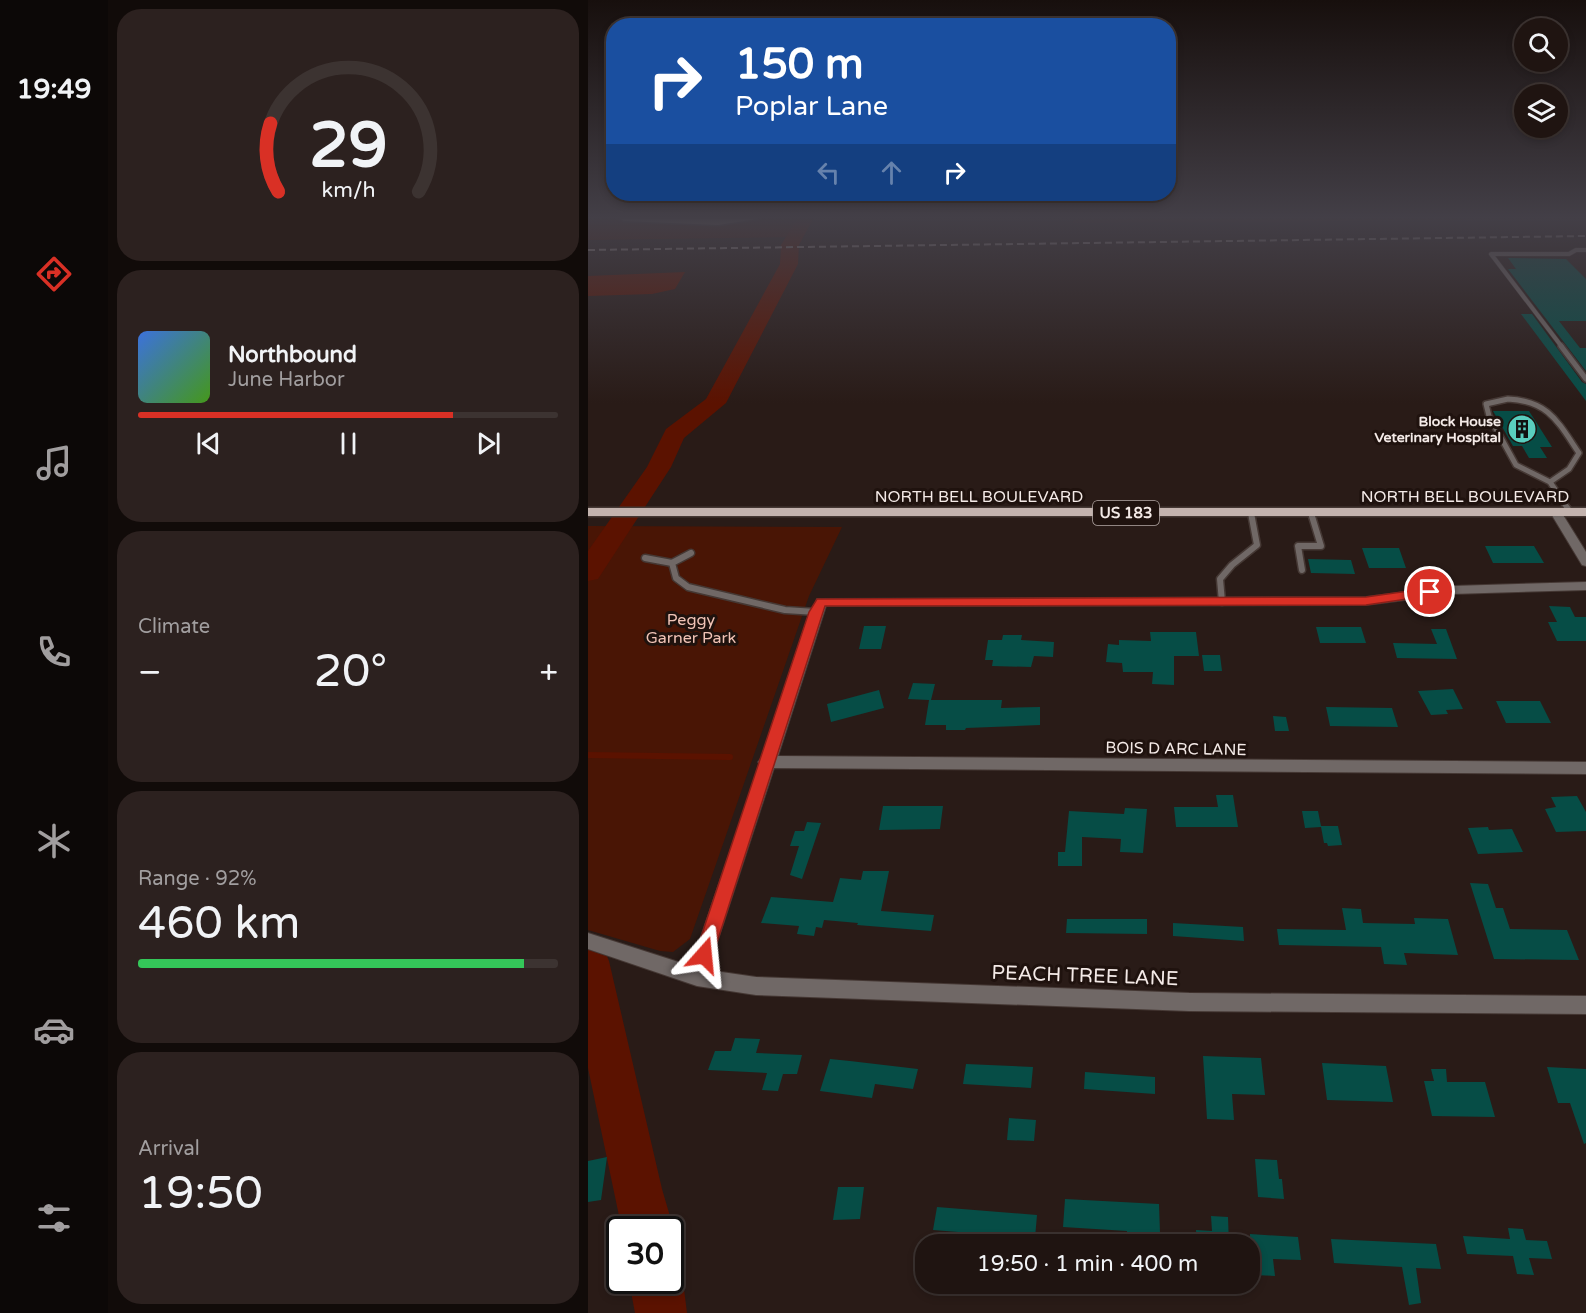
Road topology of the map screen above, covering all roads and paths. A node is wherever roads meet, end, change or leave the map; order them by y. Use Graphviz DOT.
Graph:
graph roads {
  1 [pos="1511,280"];
  2 [pos="1586,379"];
  3 [pos="1550,482"];
  4 [pos="588,512"];
  5 [pos="1556,512"];
  6 [pos="1570,512"];
  7 [pos="1586,512"];
  8 [pos="1251,513"];
  9 [pos="1311,513"];
  10 [pos="1580,544"];
  11 [pos="691,554"];
  12 [pos="645,558"];
  13 [pos="1586,562"];
  14 [pos="672,563"];
  15 [pos="1302,570"];
  16 [pos="1586,586"];
  17 [pos="1222,602"];
  18 [pos="818,607"];
  19 [pos="766,762"];
  20 [pos="1586,768"];
  21 [pos="588,941"];
  22 [pos="697,977"];
  23 [pos="1586,1005"];
  1 -- 2 [label="lane"];
  3 -- 3 [label="lane"];
  3 -- 6 [label="lane"];
  4 -- 8 [label="main road, NORTH BELL BOULEVARD / US 183"];
  5 -- 6 [label="main road, NORTH BELL BOULEVARD / US 183"];
  5 -- 9 [label="main road, NORTH BELL BOULEVARD / US 183"];
  5 -- 10 [label="street"];
  6 -- 7 [label="main road, NORTH BELL BOULEVARD / US 183"];
  8 -- 9 [label="main road, NORTH BELL BOULEVARD / US 183"];
  8 -- 17 [label="lane"];
  9 -- 15 [label="lane"];
  10 -- 13 [label="street"];
  11 -- 14 [label="lane"];
  12 -- 14 [label="lane"];
  14 -- 18 [label="lane"];
  16 -- 17 [label="street"];
  17 -- 18 [label="street"];
  18 -- 19 [label="street"];
  19 -- 20 [label="street, BOIS D ARC LANE"];
  19 -- 22 [label="street"];
  21 -- 22 [label="street, PEACH TREE LANE"];
  22 -- 23 [label="street, PEACH TREE LANE"];
}
